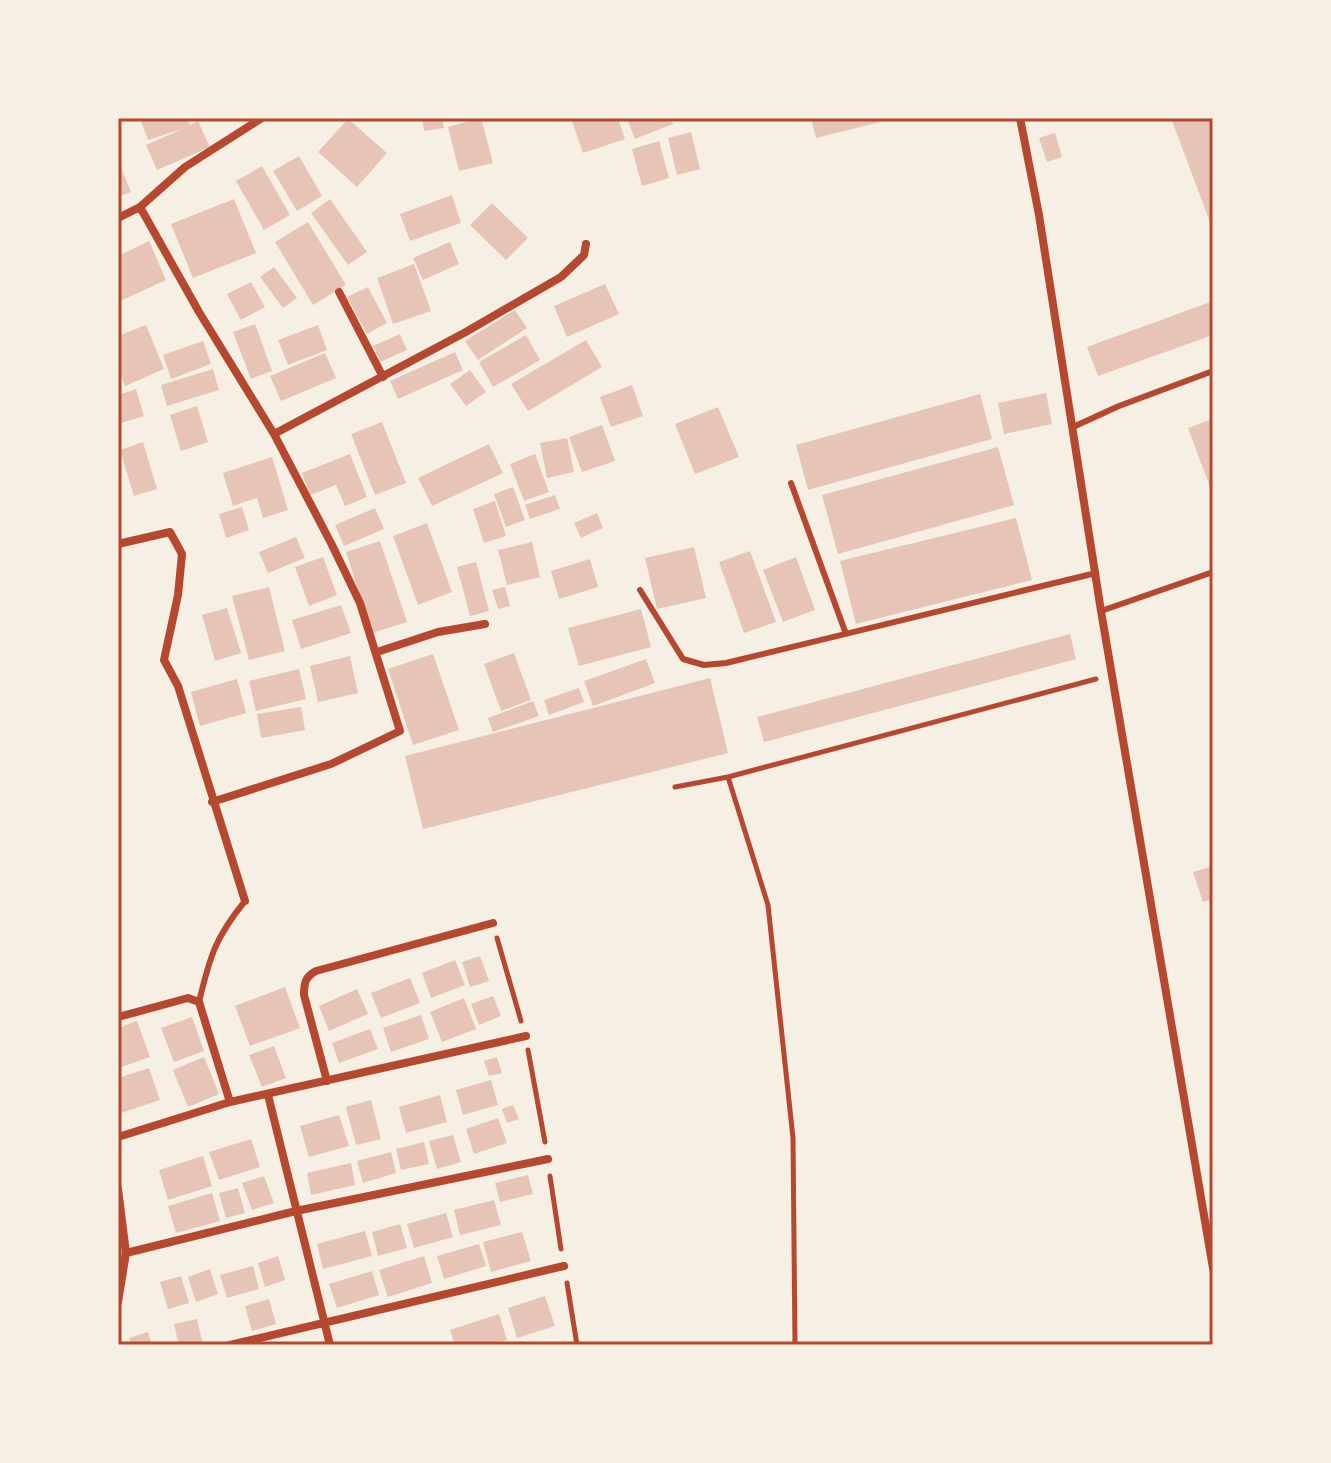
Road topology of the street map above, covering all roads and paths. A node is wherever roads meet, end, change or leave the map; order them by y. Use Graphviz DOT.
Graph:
graph roads {
  1 [pos="262,118"];
  2 [pos="1020,118"];
  3 [pos="140,207"];
  4 [pos="118,218"];
  5 [pos="586,244"];
  6 [pos="339,292"];
  7 [pos="1213,371"];
  8 [pos="383,377"];
  9 [pos="1073,427"];
  10 [pos="274,434"];
  11 [pos="791,483"];
  12 [pos="118,544"];
  13 [pos="1213,572"];
  14 [pos="1096,573"];
  15 [pos="640,590"];
  16 [pos="1101,611"];
  17 [pos="485,624"];
  18 [pos="846,634"];
  19 [pos="377,652"];
  20 [pos="1113,675"];
  21 [pos="728,777"];
  22 [pos="675,787"];
  23 [pos="212,802"];
  24 [pos="245,901"];
  25 [pos="493,923"];
  26 [pos="199,1002"];
  27 [pos="118,1017"];
  28 [pos="526,1036"];
  29 [pos="327,1081"];
  30 [pos="268,1095"];
  31 [pos="230,1102"];
  32 [pos="118,1137"];
  33 [pos="548,1159"];
  34 [pos="118,1189"];
  35 [pos="296,1211"];
  36 [pos="126,1253"];
  37 [pos="564,1266"];
  38 [pos="1213,1268"];
  39 [pos="118,1302"];
  40 [pos="325,1321"];
  41 [pos="230,1345"];
  42 [pos="330,1345"];
  43 [pos="577,1345"];
  44 [pos="795,1345"];
  1 -- 3 [label="street"];
  2 -- 9 [label="street"];
  3 -- 4 [label="street"];
  3 -- 10 [label="street"];
  5 -- 8 [label="street"];
  6 -- 8 [label="street"];
  7 -- 9 [label="lane"];
  8 -- 10 [label="street"];
  9 -- 14 [label="street"];
  10 -- 19 [label="street"];
  11 -- 18 [label="lane"];
  12 -- 23 [label="street"];
  13 -- 16 [label="lane"];
  14 -- 16 [label="street"];
  14 -- 18 [label="lane"];
  15 -- 18 [label="lane"];
  16 -- 20 [label="street"];
  17 -- 19 [label="street"];
  19 -- 23 [label="street"];
  20 -- 21 [label="path"];
  20 -- 38 [label="street"];
  21 -- 22 [label="path"];
  21 -- 44 [label="path"];
  23 -- 24 [label="street"];
  24 -- 26 [label="lane"];
  25 -- 28 [label="path"];
  25 -- 29 [label="street"];
  26 -- 27 [label="street"];
  26 -- 31 [label="street"];
  28 -- 29 [label="street"];
  28 -- 33 [label="path"];
  29 -- 30 [label="street"];
  30 -- 31 [label="street"];
  30 -- 35 [label="street"];
  31 -- 32 [label="street"];
  33 -- 35 [label="street"];
  33 -- 37 [label="path"];
  34 -- 36 [label="street"];
  35 -- 36 [label="street"];
  35 -- 40 [label="street"];
  36 -- 39 [label="street"];
  37 -- 40 [label="street"];
  37 -- 43 [label="path"];
  40 -- 41 [label="street"];
  40 -- 42 [label="street"];
}
